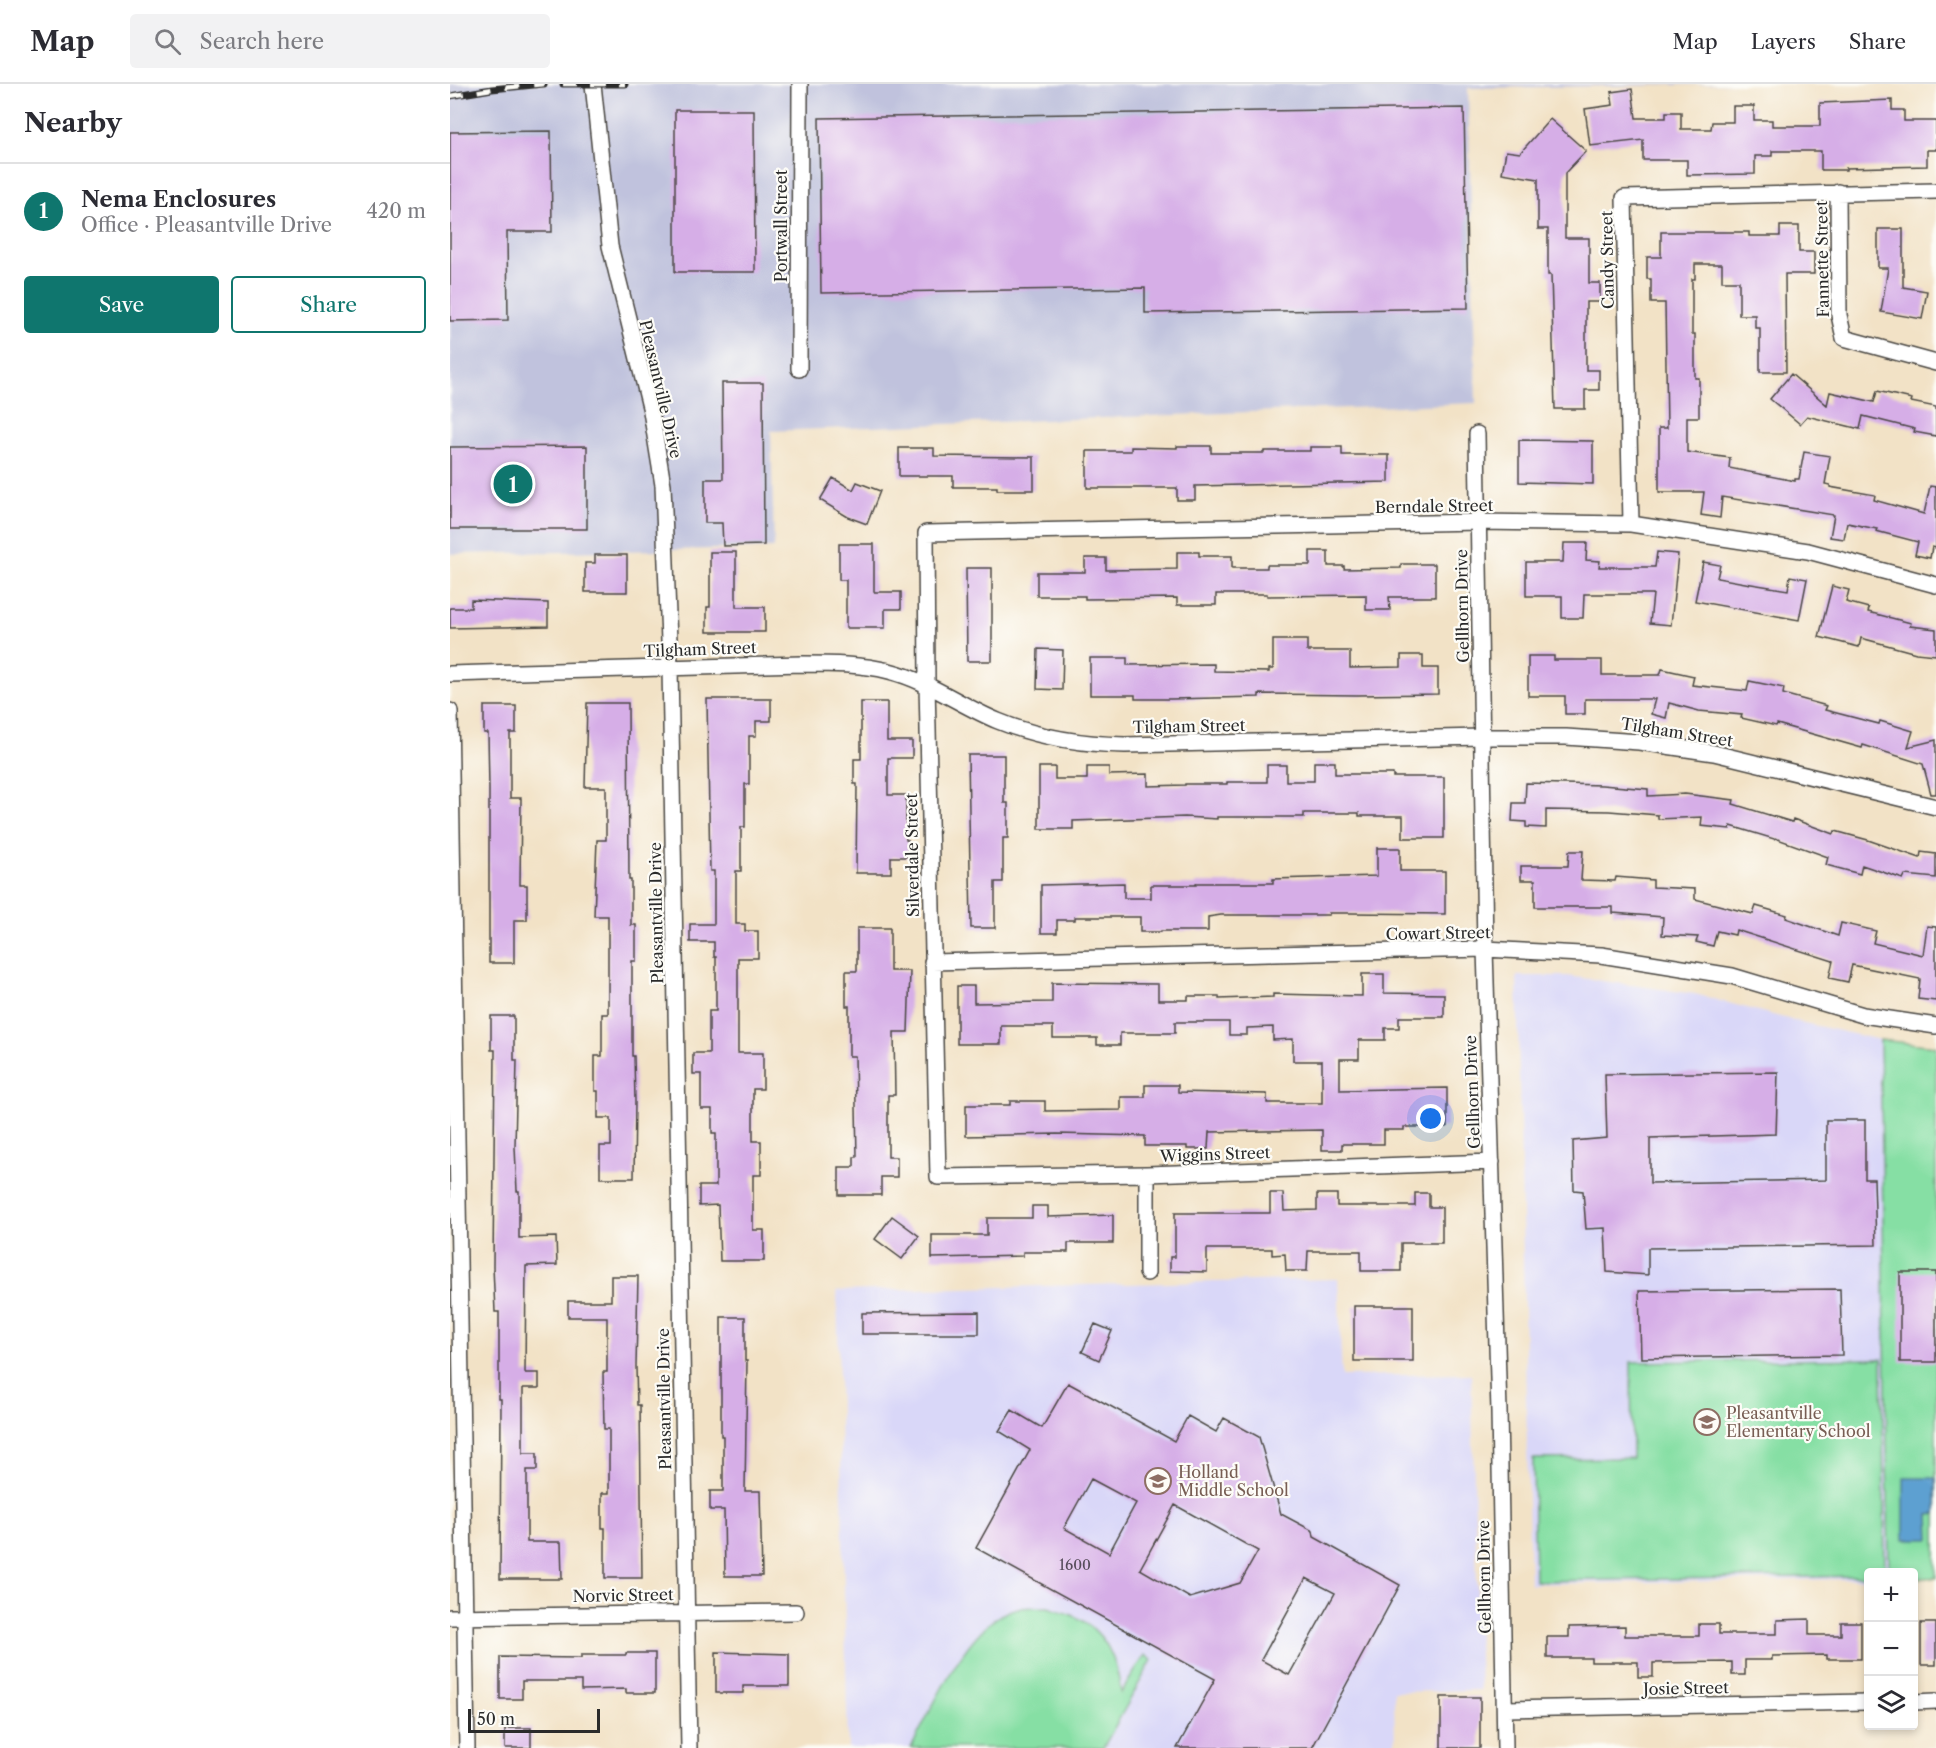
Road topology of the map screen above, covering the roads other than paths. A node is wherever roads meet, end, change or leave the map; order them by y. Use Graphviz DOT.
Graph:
graph roads {
  1 [pos="593,84"];
  2 [pos="800,84"];
  3 [pos="1936,191"];
  4 [pos="1838,192"];
  5 [pos="1936,363"];
  6 [pos="799,369"];
  7 [pos="1477,434"];
  8 [pos="1479,522"];
  9 [pos="1631,524"];
  10 [pos="926,533"];
  11 [pos="1936,585"];
  12 [pos="670,667"];
  13 [pos="450,674"];
  14 [pos="927,684"];
  15 [pos="450,711"];
  16 [pos="1482,737"];
  17 [pos="1936,807"];
  18 [pos="1485,949"];
  19 [pos="932,962"];
  20 [pos="1936,1026"];
  21 [pos="1492,1162"];
  22 [pos="1147,1174"];
  23 [pos="938,1177"];
  24 [pos="1147,1273"];
  25 [pos="686,1612"];
  26 [pos="796,1612"];
  27 [pos="466,1616"];
  28 [pos="450,1617"];
  29 [pos="1918,1701"];
  30 [pos="1936,1701"];
  31 [pos="1864,1702"];
  32 [pos="1505,1709"];
  33 [pos="467,1748"];
  34 [pos="689,1748"];
  35 [pos="1505,1748"];
  1 -- 12 [label="street, Pleasantville Drive"];
  2 -- 6 [label="street, Portwall Street"];
  3 -- 4 [label="street, Candy Street"];
  4 -- 5 [label="street, Fannette Street"];
  4 -- 9 [label="street, Candy Street"];
  7 -- 8 [label="street, Gellhorn Drive"];
  8 -- 9 [label="street, Berndale Street"];
  8 -- 10 [label="street, Berndale Street"];
  8 -- 16 [label="street, Gellhorn Drive"];
  9 -- 11 [label="street, Berndale Street"];
  10 -- 14 [label="street, Silverdale Street"];
  12 -- 13 [label="street, Tilgham Street"];
  12 -- 14 [label="street, Tilgham Street"];
  12 -- 25 [label="street, Pleasantville Drive"];
  14 -- 16 [label="street, Tilgham Street"];
  14 -- 19 [label="street, Silverdale Street"];
  15 -- 27 [label="street"];
  16 -- 17 [label="street, Tilgham Street"];
  16 -- 18 [label="street, Gellhorn Drive"];
  18 -- 19 [label="street, Cowart Street"];
  18 -- 20 [label="street, Cowart Street"];
  18 -- 21 [label="street, Gellhorn Drive"];
  19 -- 23 [label="street, Silverdale Street"];
  21 -- 22 [label="street, Wiggins Street"];
  21 -- 32 [label="street, Gellhorn Drive"];
  22 -- 23 [label="street, Wiggins Street"];
  22 -- 24 [label="street"];
  25 -- 26 [label="street, Norvic Street"];
  25 -- 27 [label="street, Norvic Street"];
  25 -- 34 [label="street, Pleasantville Drive"];
  27 -- 28 [label="street, Norvic Street"];
  27 -- 33 [label="street"];
  29 -- 30 [label="street"];
  31 -- 32 [label="street, Josie Street"];
  32 -- 35 [label="street, Gellhorn Drive"];
}
